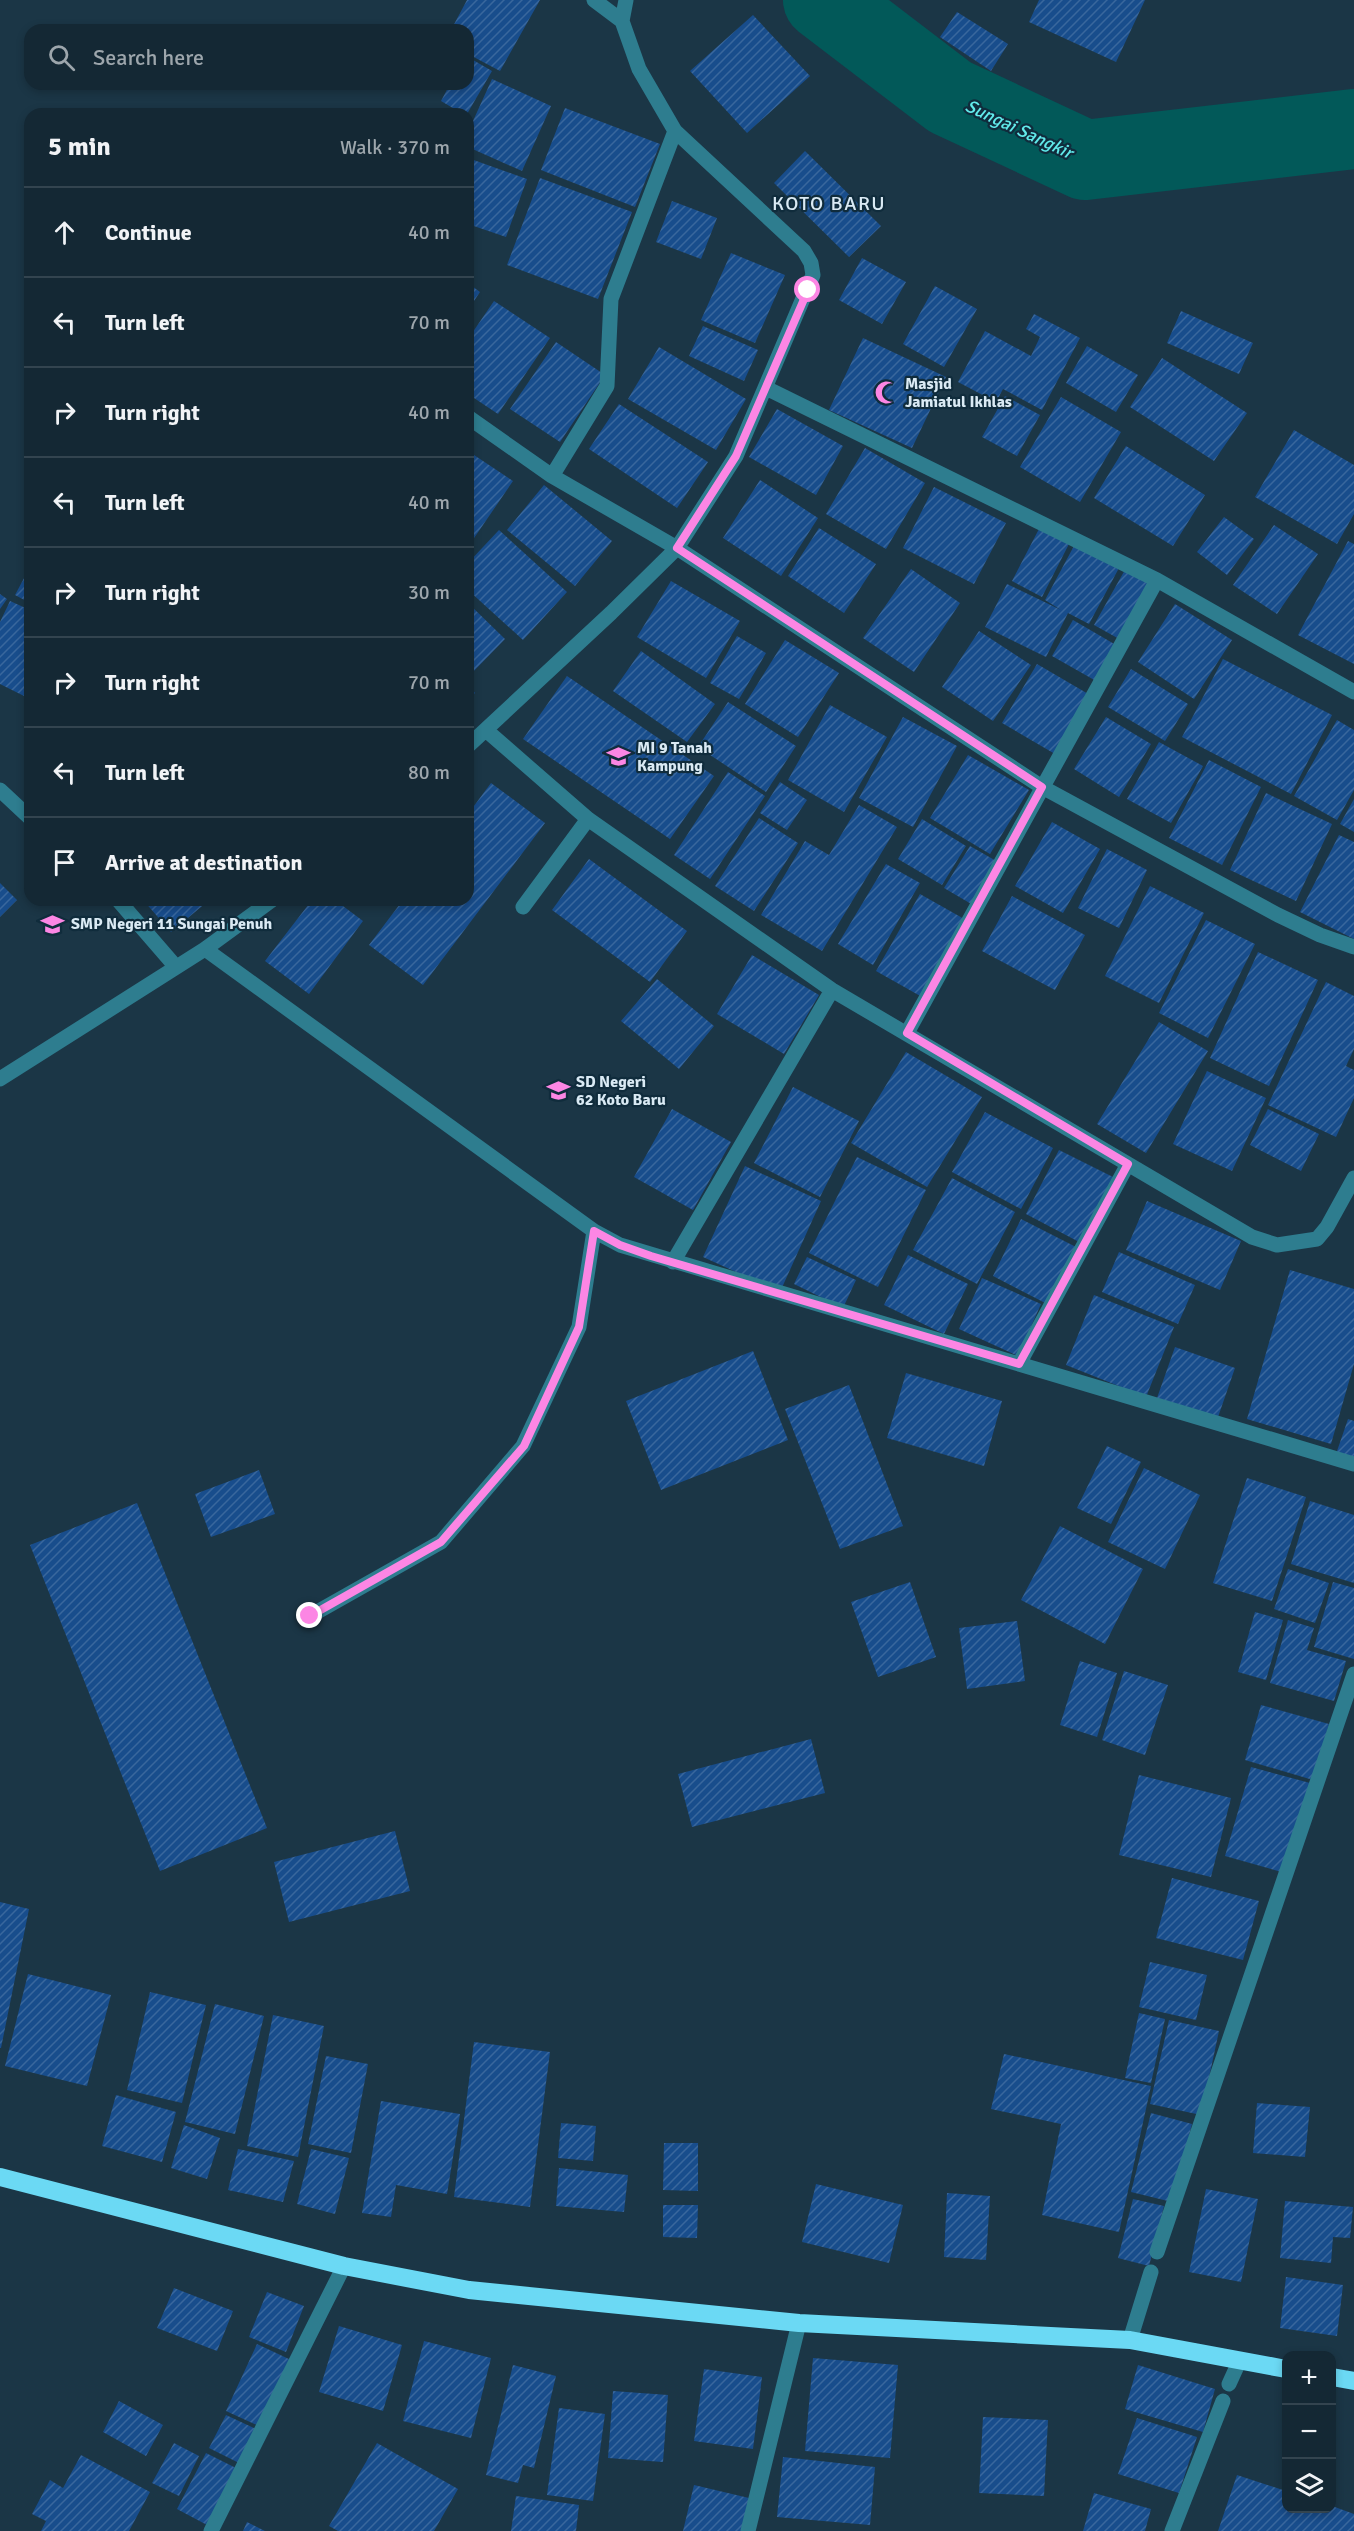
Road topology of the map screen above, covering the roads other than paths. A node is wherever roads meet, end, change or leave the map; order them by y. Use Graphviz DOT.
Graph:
graph roads {
  1 [pos="594,0"];
  2 [pos="626,0"];
  3 [pos="622,21"];
  4 [pos="675,131"];
  5 [pos="766,388"];
  6 [pos="474,421"];
  7 [pos="552,476"];
  8 [pos="677,548"];
  9 [pos="1157,580"];
  10 [pos="1354,692"];
  11 [pos="487,731"];
  12 [pos="474,741"];
  13 [pos="1042,787"];
  14 [pos="0,790"];
  15 [pos="24,812"];
  16 [pos="588,819"];
  17 [pos="123,906"];
  18 [pos="264,906"];
  19 [pos="524,907"];
  20 [pos="1354,947"];
  21 [pos="205,949"];
  22 [pos="176,967"];
  23 [pos="832,990"];
  24 [pos="907,1033"];
  25 [pos="0,1079"];
  26 [pos="1128,1164"];
  27 [pos="1354,1178"];
  28 [pos="594,1231"];
  29 [pos="673,1262"];
  30 [pos="1019,1364"];
  31 [pos="1354,1464"];
  32 [pos="310,1616"];
  33 [pos="1354,1674"];
  34 [pos="0,2177"];
  35 [pos="1157,2252"];
  36 [pos="344,2266"];
  37 [pos="1152,2272"];
  38 [pos="799,2323"];
  39 [pos="1130,2340"];
  40 [pos="1239,2362"];
  41 [pos="1282,2369"];
  42 [pos="1336,2378"];
  43 [pos="1354,2381"];
  44 [pos="1229,2384"];
  45 [pos="1222,2401"];
  46 [pos="211,2531"];
  47 [pos="748,2531"];
  48 [pos="1172,2531"];
  1 -- 3 [label="street"];
  2 -- 3 [label="street"];
  3 -- 4 [label="street"];
  4 -- 5 [label="street"];
  4 -- 7 [label="street"];
  5 -- 8 [label="street"];
  5 -- 9 [label="street"];
  6 -- 7 [label="street"];
  7 -- 8 [label="street"];
  8 -- 11 [label="street"];
  8 -- 13 [label="street"];
  9 -- 10 [label="street"];
  9 -- 13 [label="street"];
  11 -- 12 [label="street"];
  11 -- 16 [label="street"];
  13 -- 20 [label="street"];
  13 -- 24 [label="street"];
  14 -- 15 [label="street"];
  16 -- 19 [label="street"];
  16 -- 23 [label="street"];
  17 -- 22 [label="street"];
  18 -- 21 [label="street"];
  21 -- 22 [label="street"];
  21 -- 28 [label="street"];
  22 -- 25 [label="street"];
  23 -- 24 [label="street"];
  23 -- 29 [label="street"];
  24 -- 26 [label="street"];
  26 -- 27 [label="street"];
  26 -- 30 [label="street"];
  28 -- 29 [label="street"];
  28 -- 32 [label="street"];
  29 -- 30 [label="street"];
  30 -- 31 [label="street"];
  33 -- 35 [label="street"];
  34 -- 36 [label="highway"];
  36 -- 38 [label="highway"];
  36 -- 46 [label="street"];
  37 -- 39 [label="street"];
  38 -- 39 [label="highway"];
  38 -- 47 [label="street"];
  39 -- 40 [label="highway"];
  40 -- 41 [label="highway"];
  40 -- 44 [label="street"];
  42 -- 43 [label="highway"];
  45 -- 48 [label="street"];
}
